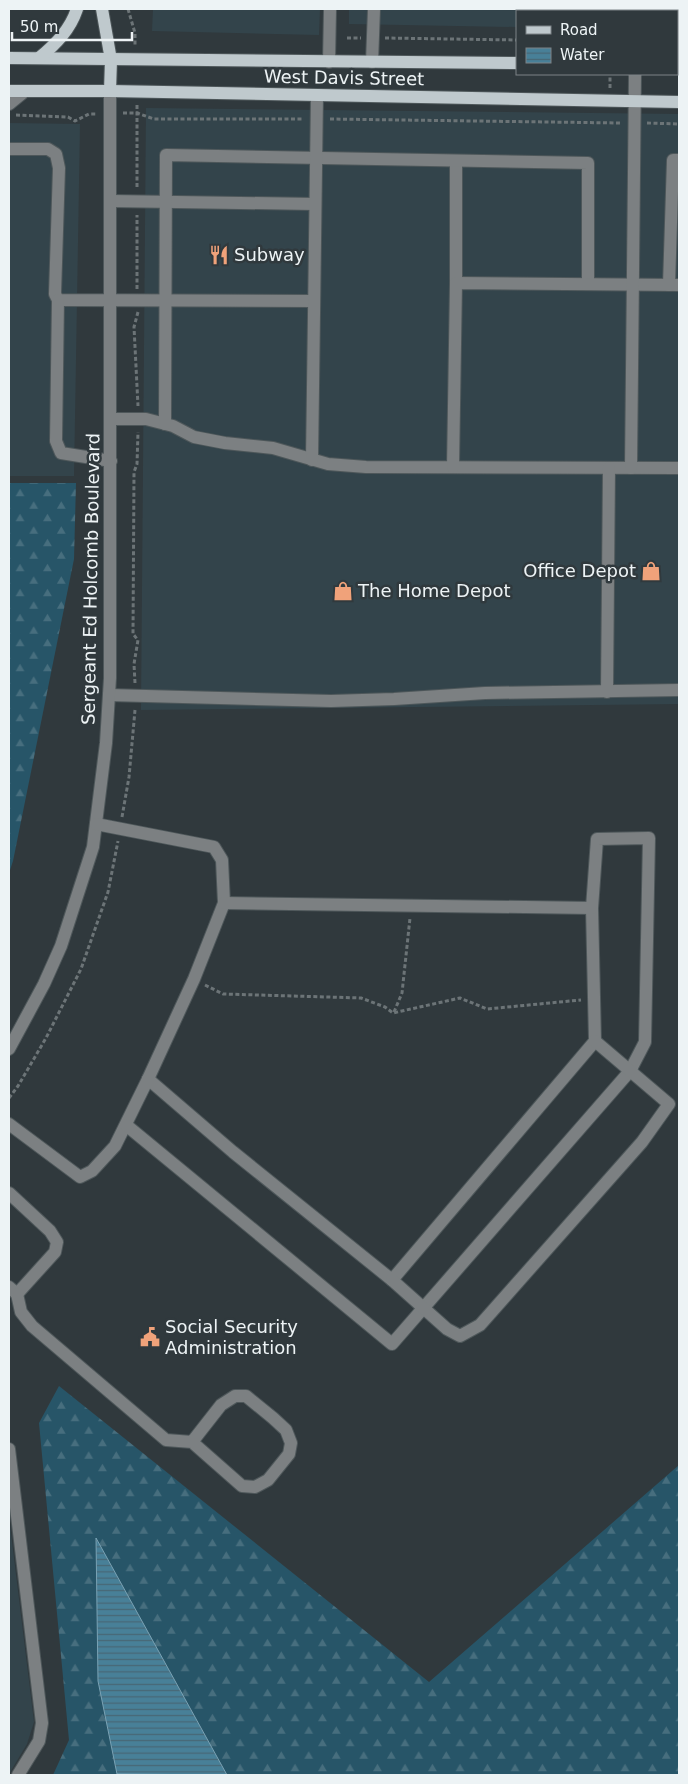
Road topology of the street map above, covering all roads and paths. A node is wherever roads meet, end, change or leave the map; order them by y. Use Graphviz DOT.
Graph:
graph roads {
  1 [pos="77,9"];
  2 [pos="102,9"];
  3 [pos="330,9"];
  4 [pos="374,9"];
  5 [pos="625,9"];
  6 [pos="679,9"];
  7 [pos="635,10"];
  8 [pos="347,38"];
  9 [pos="373,38"];
  10 [pos="516,40"];
  11 [pos="9,58"];
  12 [pos="39,58"];
  13 [pos="111,60"];
  14 [pos="329,62"];
  15 [pos="372,62"];
  16 [pos="516,63"];
  17 [pos="635,75"];
  18 [pos="25,90"];
  19 [pos="110,90"];
  20 [pos="9,91"];
  21 [pos="317,95"];
  22 [pos="634,101"];
  23 [pos="679,102"];
  24 [pos="9,104"];
  25 [pos="110,114"];
  26 [pos="9,115"];
  27 [pos="316,119"];
  28 [pos="635,123"];
  29 [pos="679,124"];
  30 [pos="9,149"];
  31 [pos="316,159"];
  32 [pos="676,160"];
  33 [pos="456,161"];
  34 [pos="111,201"];
  35 [pos="166,201"];
  36 [pos="315,204"];
  37 [pos="456,283"];
  38 [pos="588,284"];
  39 [pos="633,285"];
  40 [pos="674,285"];
  41 [pos="111,299"];
  42 [pos="58,300"];
  43 [pos="165,300"];
  44 [pos="314,301"];
  45 [pos="111,419"];
  46 [pos="165,424"];
  47 [pos="312,460"];
  48 [pos="111,461"];
  49 [pos="453,468"];
  50 [pos="609,468"];
  51 [pos="631,468"];
  52 [pos="679,468"];
  53 [pos="679,690"];
  54 [pos="607,692"];
  55 [pos="109,695"];
  56 [pos="96,824"];
  57 [pos="224,903"];
  58 [pos="411,906"];
  59 [pos="592,908"];
  60 [pos="194,979"];
  61 [pos="594,999"];
  62 [pos="394,1013"];
  63 [pos="595,1041"];
  64 [pos="9,1049"];
  65 [pos="630,1071"];
  66 [pos="148,1079"];
  67 [pos="9,1124"];
  68 [pos="126,1125"];
  69 [pos="9,1193"];
  70 [pos="392,1280"];
  71 [pos="13,1290"];
  72 [pos="424,1308"];
  73 [pos="192,1442"];
  74 [pos="9,1449"];
  75 [pos="18,1775"];
  1 -- 12 [label="main road"];
  2 -- 13 [label="main road"];
  3 -- 14 [label="street"];
  4 -- 9 [label="street"];
  5 -- 7 [label="street"];
  6 -- 7 [label="street"];
  8 -- 9 [label="path"];
  9 -- 10 [label="path"];
  9 -- 15 [label="street"];
  11 -- 12 [label="main road, West Davis Street"];
  12 -- 13 [label="main road, West Davis Street"];
  13 -- 14 [label="main road, West Davis Street"];
  13 -- 19 [label="main road"];
  14 -- 15 [label="main road, West Davis Street"];
  15 -- 16 [label="main road, West Davis Street"];
  17 -- 22 [label="street"];
  18 -- 19 [label="main road, West Davis Street"];
  18 -- 20 [label="main road, West Davis Street"];
  18 -- 24 [label="street"];
  19 -- 21 [label="main road, West Davis Street"];
  19 -- 25 [label="street, Sergeant Ed Holcomb Boulevard"];
  21 -- 22 [label="main road, West Davis Street"];
  21 -- 27 [label="street"];
  22 -- 23 [label="main road, West Davis Street"];
  22 -- 28 [label="street"];
  25 -- 26 [label="path"];
  25 -- 27 [label="path"];
  25 -- 34 [label="street, Sergeant Ed Holcomb Boulevard"];
  27 -- 28 [label="path"];
  27 -- 31 [label="street"];
  28 -- 29 [label="path"];
  28 -- 39 [label="street"];
  30 -- 42 [label="street"];
  31 -- 33 [label="street"];
  31 -- 35 [label="street"];
  31 -- 36 [label="street"];
  32 -- 40 [label="street"];
  33 -- 37 [label="street"];
  33 -- 38 [label="street"];
  34 -- 35 [label="street"];
  34 -- 41 [label="street, Sergeant Ed Holcomb Boulevard"];
  35 -- 36 [label="street"];
  35 -- 43 [label="street"];
  36 -- 44 [label="street"];
  37 -- 38 [label="street"];
  37 -- 49 [label="street"];
  38 -- 39 [label="street"];
  39 -- 40 [label="street"];
  39 -- 51 [label="street"];
  41 -- 42 [label="street"];
  41 -- 43 [label="street"];
  41 -- 45 [label="street, Sergeant Ed Holcomb Boulevard"];
  42 -- 48 [label="street"];
  43 -- 44 [label="street"];
  43 -- 46 [label="street"];
  44 -- 47 [label="street"];
  45 -- 46 [label="street"];
  45 -- 48 [label="street, Sergeant Ed Holcomb Boulevard"];
  46 -- 47 [label="street"];
  47 -- 49 [label="street"];
  48 -- 55 [label="street, Sergeant Ed Holcomb Boulevard"];
  49 -- 50 [label="street"];
  50 -- 51 [label="street"];
  50 -- 54 [label="street"];
  51 -- 52 [label="street"];
  53 -- 54 [label="street"];
  54 -- 55 [label="street"];
  55 -- 56 [label="street, Sergeant Ed Holcomb Boulevard"];
  56 -- 57 [label="street"];
  56 -- 64 [label="street, Sergeant Ed Holcomb Boulevard"];
  57 -- 58 [label="street"];
  57 -- 60 [label="street"];
  58 -- 59 [label="street"];
  58 -- 62 [label="path"];
  59 -- 61 [label="street"];
  59 -- 65 [label="street"];
  60 -- 62 [label="path"];
  60 -- 66 [label="street"];
  61 -- 62 [label="path"];
  61 -- 63 [label="street"];
  63 -- 65 [label="street"];
  63 -- 70 [label="street"];
  65 -- 72 [label="street"];
  65 -- 72 [label="street"];
  66 -- 68 [label="street"];
  66 -- 70 [label="street"];
  67 -- 68 [label="street"];
  68 -- 72 [label="street"];
  69 -- 71 [label="street"];
  70 -- 72 [label="street"];
  71 -- 73 [label="street"];
  73 -- 73 [label="street"];
  74 -- 75 [label="street"];
}
